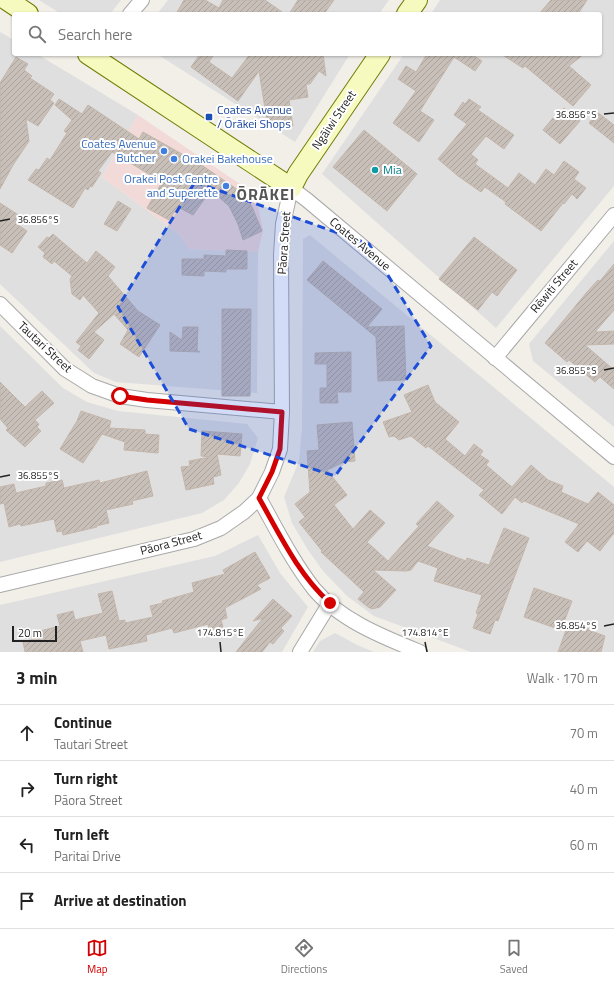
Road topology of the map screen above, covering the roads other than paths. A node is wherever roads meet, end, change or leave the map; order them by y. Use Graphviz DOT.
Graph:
graph roads {
  1 [pos="7,0"];
  2 [pos="142,0"];
  3 [pos="416,0"];
  4 [pos="25,12"];
  5 [pos="132,12"];
  6 [pos="408,12"];
  7 [pos="94,56"];
  8 [pos="379,56"];
  9 [pos="291,188"];
  10 [pos="614,215"];
  11 [pos="0,304"];
  12 [pos="495,358"];
  13 [pos="282,412"];
  14 [pos="614,457"];
  15 [pos="259,498"];
  16 [pos="0,585"];
  17 [pos="330,603"];
  18 [pos="300,652"];
  19 [pos="420,652"];
  1 -- 4 [label="street"];
  2 -- 5 [label="street"];
  3 -- 6 [label="street"];
  7 -- 9 [label="street, Coates Avenue"];
  8 -- 9 [label="street, Ngāiwi Street"];
  9 -- 12 [label="street, Coates Avenue"];
  9 -- 13 [label="street, Pāora Street"];
  10 -- 12 [label="street, Rēwiti Street"];
  11 -- 13 [label="street, Tautari Street"];
  12 -- 14 [label="street, Coates Avenue"];
  13 -- 15 [label="street, Pāora Street"];
  15 -- 16 [label="street, Pāora Street"];
  15 -- 17 [label="street"];
  17 -- 18 [label="street"];
  17 -- 19 [label="street"];
}
